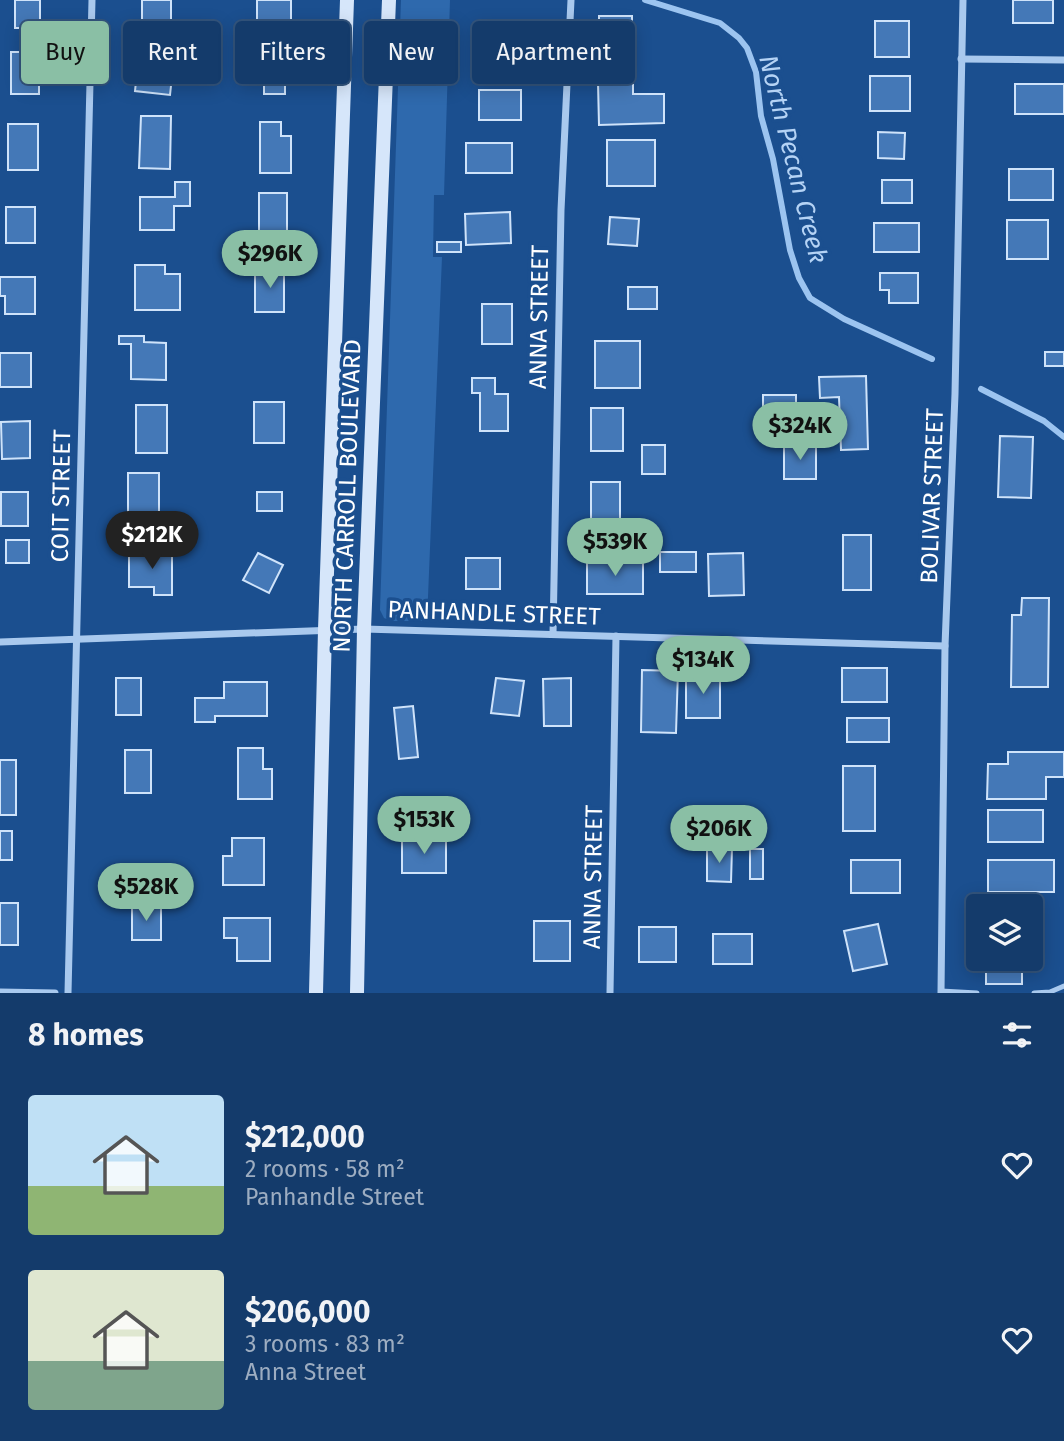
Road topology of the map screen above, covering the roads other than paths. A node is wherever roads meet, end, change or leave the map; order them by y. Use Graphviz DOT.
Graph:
graph roads {
  1 [pos="92,0"];
  2 [pos="346,0"];
  3 [pos="389,0"];
  4 [pos="571,0"];
  5 [pos="962,0"];
  6 [pos="961,59"];
  7 [pos="1064,60"];
  8 [pos="325,629"];
  9 [pos="364,629"];
  10 [pos="553,634"];
  11 [pos="616,636"];
  12 [pos="76,640"];
  13 [pos="0,642"];
  14 [pos="945,646"];
  15 [pos="1064,986"];
  16 [pos="0,992"];
  17 [pos="941,992"];
  18 [pos="55,993"];
  19 [pos="68,993"];
  20 [pos="315,993"];
  21 [pos="357,993"];
  22 [pos="611,993"];
  23 [pos="977,993"];
  24 [pos="1034,993"];
  1 -- 12 [label="street, COIT STREET"];
  2 -- 8 [label="main road, NORTH CARROLL BOULEVARD"];
  3 -- 9 [label="main road, NORTH CARROLL BOULEVARD"];
  4 -- 10 [label="street, ANNA STREET"];
  5 -- 6 [label="street, BOLIVAR STREET"];
  6 -- 7 [label="street"];
  6 -- 14 [label="street, BOLIVAR STREET"];
  8 -- 9 [label="street, PANHANDLE STREET"];
  8 -- 12 [label="street, PANHANDLE STREET"];
  8 -- 20 [label="main road, NORTH CARROLL BOULEVARD"];
  9 -- 10 [label="street, PANHANDLE STREET"];
  9 -- 21 [label="main road, NORTH CARROLL BOULEVARD"];
  10 -- 11 [label="street, PANHANDLE STREET"];
  11 -- 14 [label="street, PANHANDLE STREET"];
  11 -- 22 [label="street, ANNA STREET"];
  12 -- 13 [label="street, PANHANDLE STREET"];
  12 -- 19 [label="street, COIT STREET"];
  14 -- 17 [label="street, BOLIVAR STREET"];
  15 -- 24 [label="lane"];
  16 -- 18 [label="street"];
  17 -- 23 [label="lane"];
}
